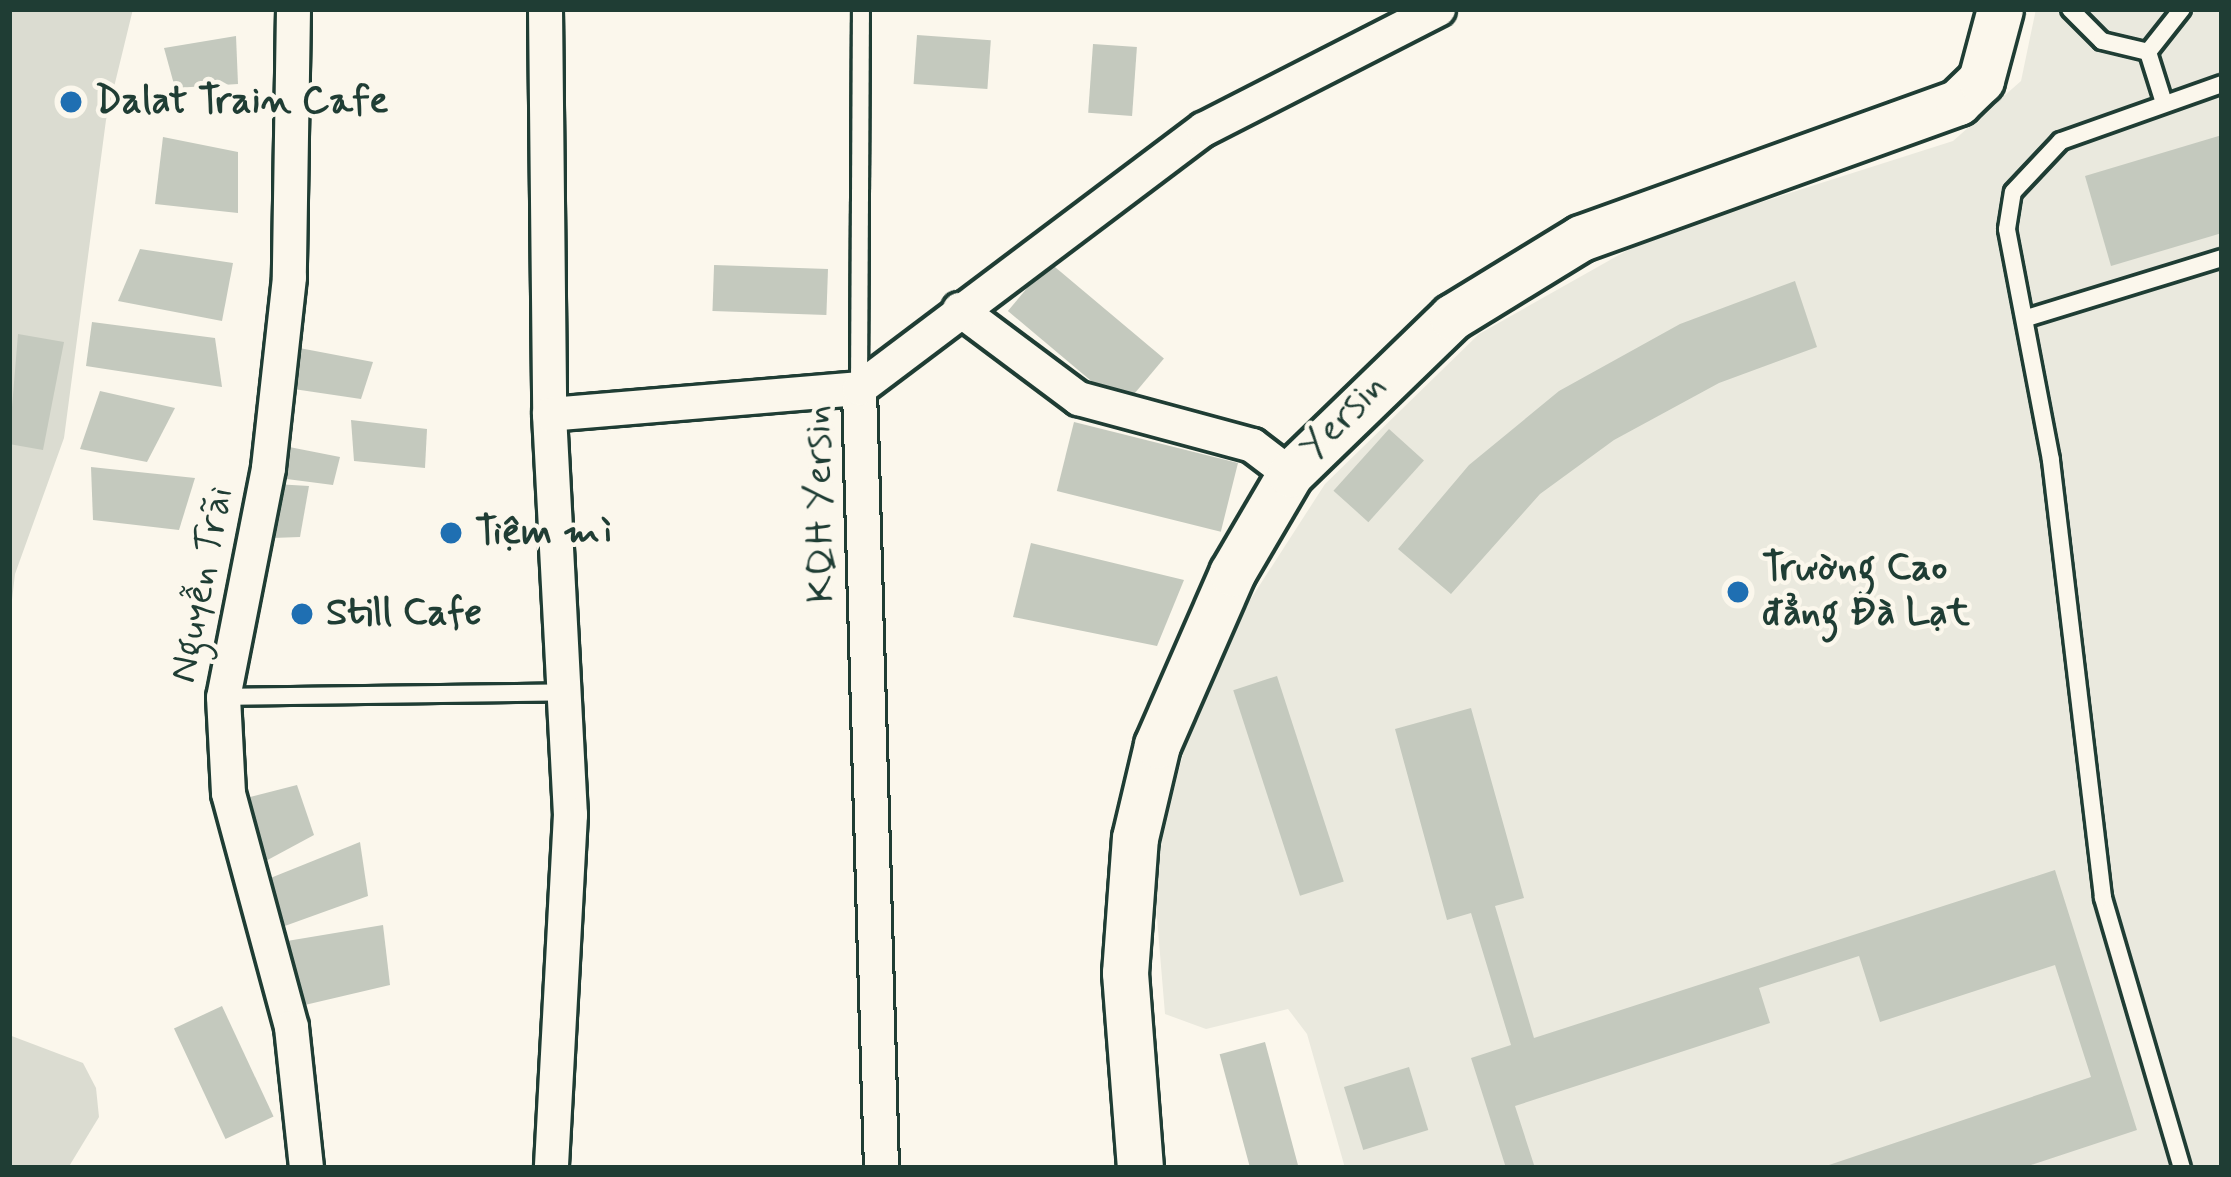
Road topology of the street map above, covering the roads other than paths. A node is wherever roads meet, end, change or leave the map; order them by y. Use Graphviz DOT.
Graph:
graph roads {
  1 [pos="293,9"];
  2 [pos="544,9"];
  3 [pos="861,9"];
  4 [pos="1438,9"];
  5 [pos="2000,9"];
  6 [pos="2070,9"];
  7 [pos="2182,9"];
  8 [pos="2148,52"];
  9 [pos="2222,84"];
  10 [pos="2163,100"];
  11 [pos="2222,258"];
  12 [pos="958,309"];
  13 [pos="2030,317"];
  14 [pos="859,388"];
  15 [pos="549,414"];
  16 [pos="1290,474"];
  17 [pos="564,692"];
  18 [pos="223,697"];
  19 [pos="306,1168"];
  20 [pos="551,1168"];
  21 [pos="881,1168"];
  22 [pos="1139,1168"];
  23 [pos="2182,1168"];
  1 -- 18 [label="street, Nguyễn Trãi"];
  2 -- 15 [label="street"];
  3 -- 14 [label="lane"];
  4 -- 12 [label="street, KQH Yersin"];
  5 -- 16 [label="street, Yersin"];
  6 -- 8 [label="lane"];
  7 -- 8 [label="lane"];
  8 -- 10 [label="lane"];
  9 -- 10 [label="lane"];
  10 -- 13 [label="lane"];
  11 -- 13 [label="lane"];
  12 -- 14 [label="street, KQH Yersin"];
  12 -- 16 [label="street"];
  13 -- 23 [label="lane"];
  14 -- 15 [label="street"];
  14 -- 21 [label="street, KQH Yersin"];
  15 -- 17 [label="street"];
  16 -- 22 [label="street, Yersin"];
  17 -- 18 [label="lane"];
  17 -- 20 [label="street"];
  18 -- 19 [label="street, Nguyễn Trãi"];
}
